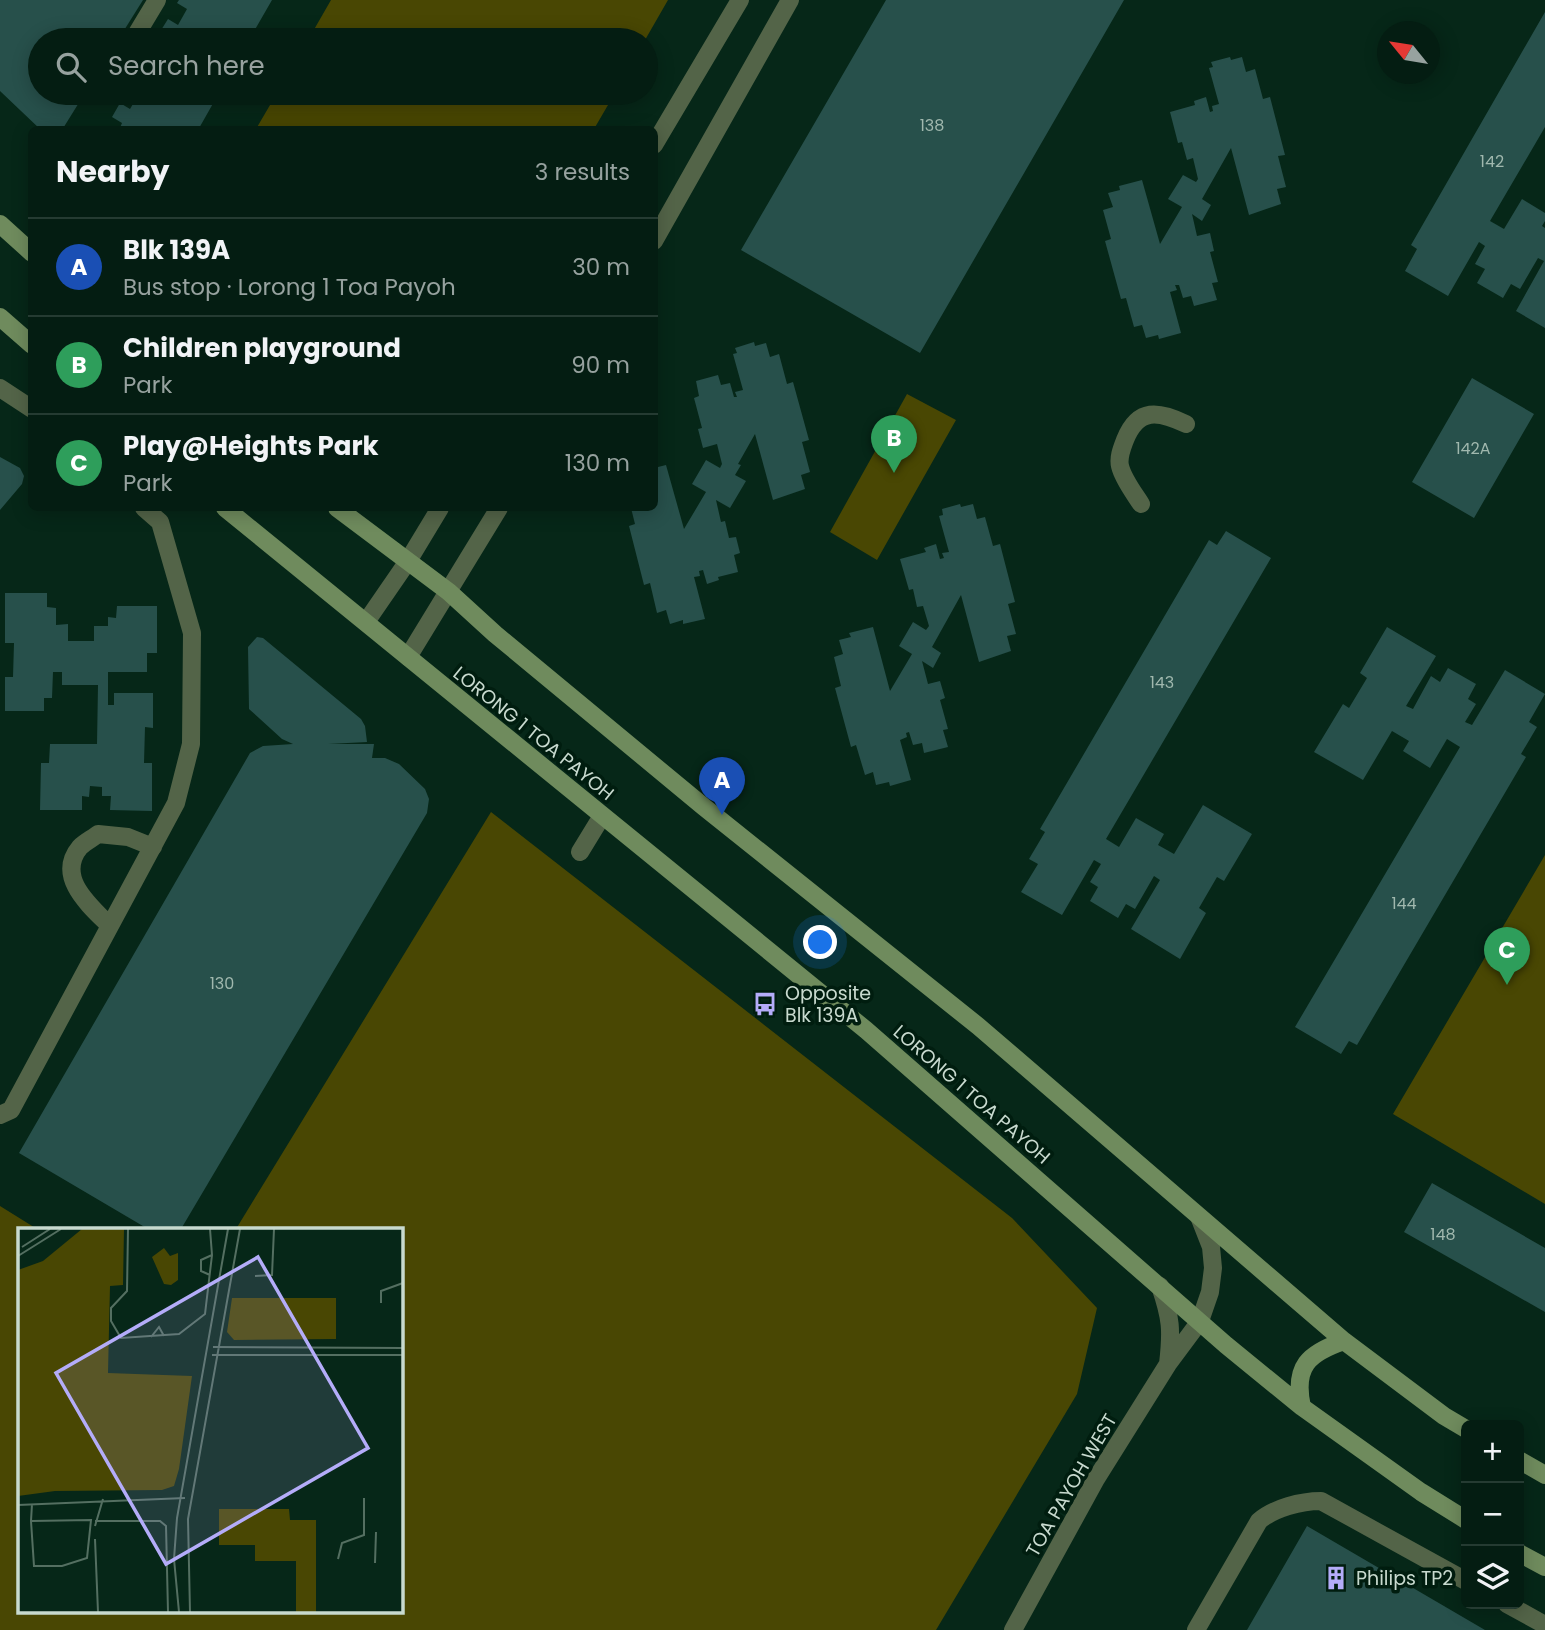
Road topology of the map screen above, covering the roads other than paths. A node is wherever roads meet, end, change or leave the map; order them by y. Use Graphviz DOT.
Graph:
graph roads {
  1 [pos="157,0"];
  2 [pos="740,0"];
  3 [pos="790,0"];
  4 [pos="141,28"];
  5 [pos="658,138"];
  6 [pos="0,224"];
  7 [pos="658,234"];
  8 [pos="28,249"];
  9 [pos="0,317"];
  10 [pos="28,342"];
  11 [pos="0,388"];
  12 [pos="28,406"];
  13 [pos="1186,424"];
  14 [pos="1141,504"];
  15 [pos="147,511"];
  16 [pos="169,511"];
  17 [pos="229,511"];
  18 [pos="341,511"];
  19 [pos="438,511"];
  20 [pos="497,511"];
  21 [pos="160,522"];
  22 [pos="408,561"];
  23 [pos="449,592"];
  24 [pos="366,622"];
  25 [pos="408,657"];
  26 [pos="602,816"];
  27 [pos="153,847"];
  28 [pos="580,852"];
  29 [pos="110,926"];
  30 [pos="0,1115"];
  31 [pos="1200,1219"];
  32 [pos="1160,1286"];
  33 [pos="1200,1321"];
  34 [pos="1344,1341"];
  35 [pos="1168,1364"];
  36 [pos="1302,1406"];
  37 [pos="1461,1426"];
  38 [pos="1524,1463"];
  39 [pos="1545,1475"];
  40 [pos="1461,1517"];
  41 [pos="1524,1556"];
  42 [pos="1545,1567"];
  43 [pos="1461,1578"];
  44 [pos="1516,1609"];
  45 [pos="1545,1625"];
  46 [pos="1013,1630"];
  47 [pos="1196,1630"];
  1 -- 4 [label="street"];
  2 -- 5 [label="street"];
  3 -- 7 [label="street"];
  6 -- 8 [label="main road"];
  9 -- 10 [label="main road"];
  11 -- 12 [label="street"];
  13 -- 14 [label="street"];
  15 -- 21 [label="street"];
  16 -- 21 [label="street"];
  17 -- 24 [label="main road, LORONG 1 TOA PAYOH"];
  18 -- 22 [label="main road"];
  19 -- 22 [label="street"];
  20 -- 23 [label="street"];
  21 -- 27 [label="street"];
  22 -- 23 [label="main road"];
  22 -- 24 [label="street"];
  23 -- 25 [label="street"];
  23 -- 31 [label="main road"];
  24 -- 25 [label="main road, LORONG 1 TOA PAYOH"];
  25 -- 26 [label="main road, LORONG 1 TOA PAYOH"];
  26 -- 28 [label="street"];
  26 -- 32 [label="main road, LORONG 1 TOA PAYOH"];
  27 -- 29 [label="street"];
  27 -- 29 [label="street"];
  29 -- 30 [label="street"];
  31 -- 33 [label="street, TOA PAYOH WEST"];
  31 -- 34 [label="main road"];
  32 -- 33 [label="main road, LORONG 1 TOA PAYOH"];
  32 -- 35 [label="street, TOA PAYOH WEST"];
  33 -- 35 [label="street, TOA PAYOH WEST"];
  33 -- 36 [label="main road, LORONG 1 TOA PAYOH"];
  34 -- 36 [label="main road"];
  34 -- 37 [label="main road"];
  35 -- 46 [label="street, TOA PAYOH WEST"];
  36 -- 40 [label="main road, LORONG 1 TOA PAYOH"];
  38 -- 39 [label="main road"];
  41 -- 42 [label="main road"];
  43 -- 47 [label="street"];
  44 -- 45 [label="street"];
}
